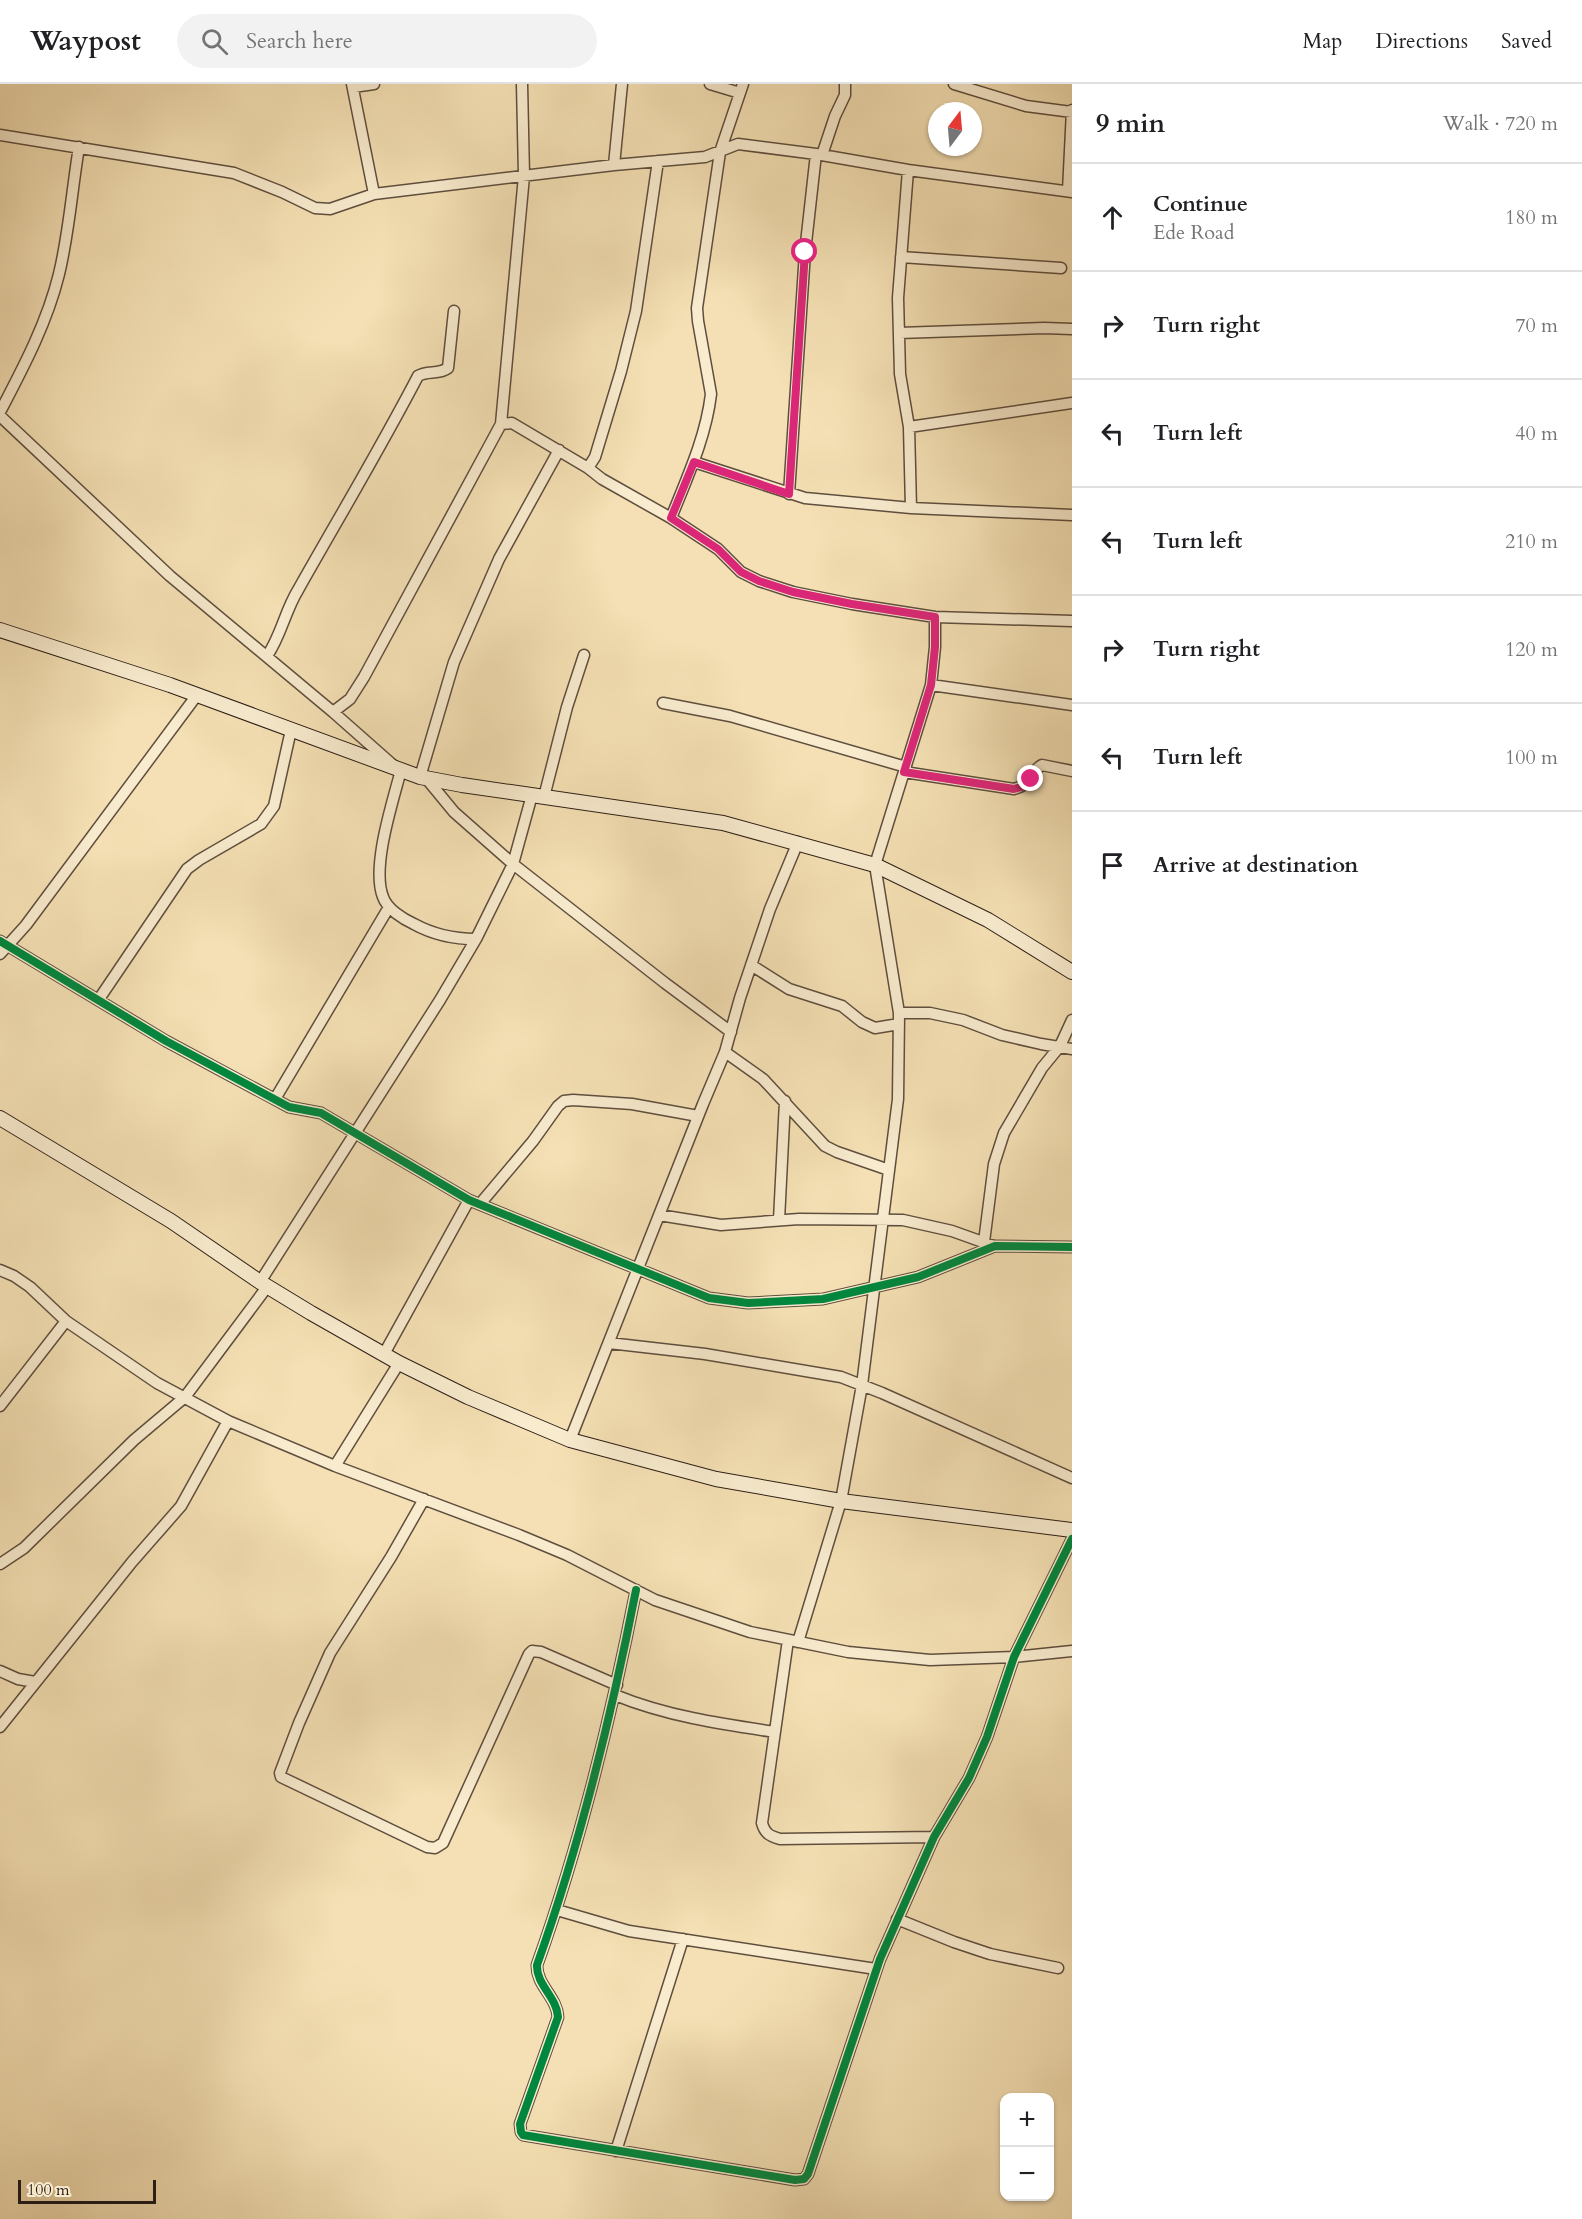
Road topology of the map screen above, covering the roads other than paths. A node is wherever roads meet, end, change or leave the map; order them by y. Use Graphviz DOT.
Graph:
graph roads {
  1 [pos="374,84"];
  2 [pos="522,84"];
  3 [pos="622,84"];
  4 [pos="710,84"];
  5 [pos="845,84"];
  6 [pos="954,84"];
  7 [pos="353,85"];
  8 [pos="742,88"];
  9 [pos="1072,111"];
  10 [pos="0,135"];
  11 [pos="79,147"];
  12 [pos="720,152"];
  13 [pos="819,155"];
  14 [pos="658,161"];
  15 [pos="614,165"];
  16 [pos="908,170"];
  17 [pos="524,176"];
  18 [pos="1070,191"];
  19 [pos="374,194"];
  20 [pos="901,257"];
  21 [pos="1061,268"];
  22 [pos="454,311"];
  23 [pos="1072,329"];
  24 [pos="899,333"];
  25 [pos="1072,403"];
  26 [pos="0,414"];
  27 [pos="501,424"];
  28 [pos="909,427"];
  29 [pos="559,450"];
  30 [pos="694,462"];
  31 [pos="588,468"];
  32 [pos="789,494"];
  33 [pos="911,508"];
  34 [pos="1072,515"];
  35 [pos="671,518"];
  36 [pos="935,617"];
  37 [pos="1072,621"];
  38 [pos="0,630"];
  39 [pos="584,655"];
  40 [pos="267,656"];
  41 [pos="931,685"];
  42 [pos="197,695"];
  43 [pos="663,703"];
  44 [pos="1072,705"];
  45 [pos="333,712"];
  46 [pos="291,730"];
  47 [pos="398,769"];
  48 [pos="905,770"];
  49 [pos="1072,771"];
  50 [pos="423,777"];
  51 [pos="538,796"];
  52 [pos="798,842"];
  53 [pos="513,864"];
  54 [pos="875,865"];
  55 [pos="389,907"];
  56 [pos="476,939"];
  57 [pos="4,944"];
  58 [pos="0,954"];
  59 [pos="751,965"];
  60 [pos="1072,972"];
  61 [pos="99,999"];
  62 [pos="899,1018"];
  63 [pos="1072,1020"];
  64 [pos="730,1032"];
  65 [pos="1060,1046"];
  66 [pos="1072,1049"];
  67 [pos="725,1052"];
  68 [pos="275,1099"];
  69 [pos="785,1101"];
  70 [pos="698,1116"];
  71 [pos="0,1118"];
  72 [pos="355,1132"];
  73 [pos="888,1170"];
  74 [pos="475,1202"];
  75 [pos="659,1215"];
  76 [pos="779,1220"];
  77 [pos="882,1220"];
  78 [pos="989,1244"];
  79 [pos="1072,1247"];
  80 [pos="639,1268"];
  81 [pos="0,1270"];
  82 [pos="263,1285"];
  83 [pos="874,1288"];
  84 [pos="66,1321"];
  85 [pos="609,1343"];
  86 [pos="384,1354"];
  87 [pos="399,1363"];
  88 [pos="862,1385"];
  89 [pos="185,1397"];
  90 [pos="0,1406"];
  91 [pos="228,1421"];
  92 [pos="570,1440"];
  93 [pos="334,1466"];
  94 [pos="1072,1478"];
  95 [pos="424,1499"];
  96 [pos="841,1501"];
  97 [pos="1072,1530"];
  98 [pos="1072,1539"];
  99 [pos="0,1564"];
  100 [pos="636,1590"];
  101 [pos="793,1641"];
  102 [pos="1072,1651"];
  103 [pos="1014,1657"];
  104 [pos="0,1671"];
  105 [pos="35,1682"];
  106 [pos="616,1690"];
  107 [pos="0,1727"];
  108 [pos="775,1732"];
  109 [pos="934,1837"];
  110 [pos="557,1910"];
  111 [pos="897,1919"];
  112 [pos="683,1940"];
  113 [pos="1058,1968"];
  114 [pos="876,1969"];
  115 [pos="616,2151"];
  1 -- 7 [label="street"];
  2 -- 17 [label="street"];
  3 -- 15 [label="street"];
  4 -- 8 [label="street"];
  5 -- 13 [label="street"];
  6 -- 9 [label="street"];
  7 -- 19 [label="street"];
  8 -- 12 [label="street"];
  9 -- 18 [label="street"];
  10 -- 11 [label="street"];
  11 -- 19 [label="street"];
  11 -- 26 [label="street"];
  12 -- 13 [label="street"];
  12 -- 14 [label="street"];
  12 -- 30 [label="street"];
  13 -- 16 [label="street"];
  13 -- 32 [label="street"];
  14 -- 15 [label="street"];
  14 -- 31 [label="street"];
  15 -- 17 [label="street"];
  16 -- 18 [label="street"];
  16 -- 20 [label="street"];
  17 -- 19 [label="street"];
  17 -- 27 [label="street"];
  20 -- 21 [label="street"];
  20 -- 24 [label="street"];
  22 -- 40 [label="street"];
  23 -- 24 [label="street"];
  24 -- 28 [label="street"];
  25 -- 28 [label="street"];
  26 -- 40 [label="street"];
  27 -- 29 [label="street"];
  27 -- 45 [label="street"];
  28 -- 33 [label="street"];
  29 -- 31 [label="street"];
  29 -- 50 [label="street"];
  30 -- 32 [label="street"];
  30 -- 35 [label="street"];
  31 -- 35 [label="street"];
  32 -- 33 [label="street"];
  33 -- 34 [label="street"];
  35 -- 36 [label="street"];
  36 -- 37 [label="street"];
  36 -- 41 [label="street"];
  38 -- 42 [label="street"];
  39 -- 51 [label="street"];
  40 -- 45 [label="street"];
  41 -- 44 [label="street"];
  41 -- 48 [label="street"];
  42 -- 46 [label="street"];
  42 -- 57 [label="street"];
  43 -- 48 [label="street"];
  45 -- 47 [label="street"];
  46 -- 47 [label="street"];
  46 -- 61 [label="street"];
  47 -- 50 [label="street"];
  47 -- 55 [label="street"];
  48 -- 49 [label="street"];
  48 -- 54 [label="street"];
  50 -- 51 [label="street"];
  50 -- 53 [label="street"];
  51 -- 52 [label="street"];
  51 -- 53 [label="street"];
  52 -- 54 [label="street"];
  52 -- 59 [label="street"];
  53 -- 56 [label="street"];
  53 -- 64 [label="street"];
  54 -- 60 [label="street"];
  54 -- 62 [label="street"];
  55 -- 56 [label="street"];
  55 -- 68 [label="street"];
  56 -- 72 [label="street"];
  57 -- 58 [label="street"];
  57 -- 61 [label="street"];
  59 -- 62 [label="street"];
  59 -- 64 [label="street"];
  61 -- 68 [label="street"];
  62 -- 65 [label="street"];
  62 -- 73 [label="street"];
  63 -- 65 [label="street"];
  64 -- 67 [label="street"];
  65 -- 66 [label="street"];
  65 -- 78 [label="street"];
  67 -- 69 [label="street"];
  67 -- 70 [label="street"];
  68 -- 72 [label="street"];
  69 -- 73 [label="street"];
  69 -- 76 [label="street"];
  70 -- 74 [label="street"];
  70 -- 75 [label="street"];
  71 -- 82 [label="street"];
  72 -- 74 [label="street"];
  72 -- 82 [label="street"];
  73 -- 77 [label="street"];
  74 -- 80 [label="street"];
  74 -- 86 [label="street"];
  75 -- 76 [label="street"];
  75 -- 80 [label="street"];
  76 -- 77 [label="street"];
  77 -- 78 [label="street"];
  77 -- 83 [label="street"];
  78 -- 79 [label="street"];
  78 -- 83 [label="street"];
  80 -- 83 [label="street"];
  80 -- 85 [label="street"];
  81 -- 84 [label="street"];
  82 -- 86 [label="street"];
  82 -- 89 [label="street"];
  83 -- 88 [label="street"];
  84 -- 89 [label="street"];
  84 -- 90 [label="street"];
  85 -- 88 [label="street"];
  85 -- 92 [label="street"];
  86 -- 87 [label="street"];
  87 -- 92 [label="street"];
  87 -- 93 [label="street"];
  88 -- 94 [label="street"];
  88 -- 96 [label="street"];
  89 -- 91 [label="street"];
  89 -- 99 [label="street"];
  91 -- 93 [label="street"];
  91 -- 105 [label="street"];
  92 -- 96 [label="street"];
  93 -- 95 [label="street"];
  95 -- 100 [label="street"];
  95 -- 106 [label="street"];
  96 -- 97 [label="street"];
  96 -- 101 [label="street"];
  98 -- 103 [label="street"];
  100 -- 101 [label="street"];
  100 -- 106 [label="street"];
  101 -- 103 [label="street"];
  101 -- 108 [label="street"];
  102 -- 103 [label="street"];
  103 -- 109 [label="street"];
  104 -- 105 [label="street"];
  105 -- 107 [label="street"];
  106 -- 108 [label="street"];
  106 -- 110 [label="street"];
  108 -- 109 [label="street"];
  109 -- 111 [label="street"];
  110 -- 112 [label="street"];
  110 -- 115 [label="street"];
  111 -- 113 [label="street"];
  111 -- 114 [label="street"];
  112 -- 114 [label="street"];
  112 -- 115 [label="street"];
  114 -- 115 [label="street"];
}
